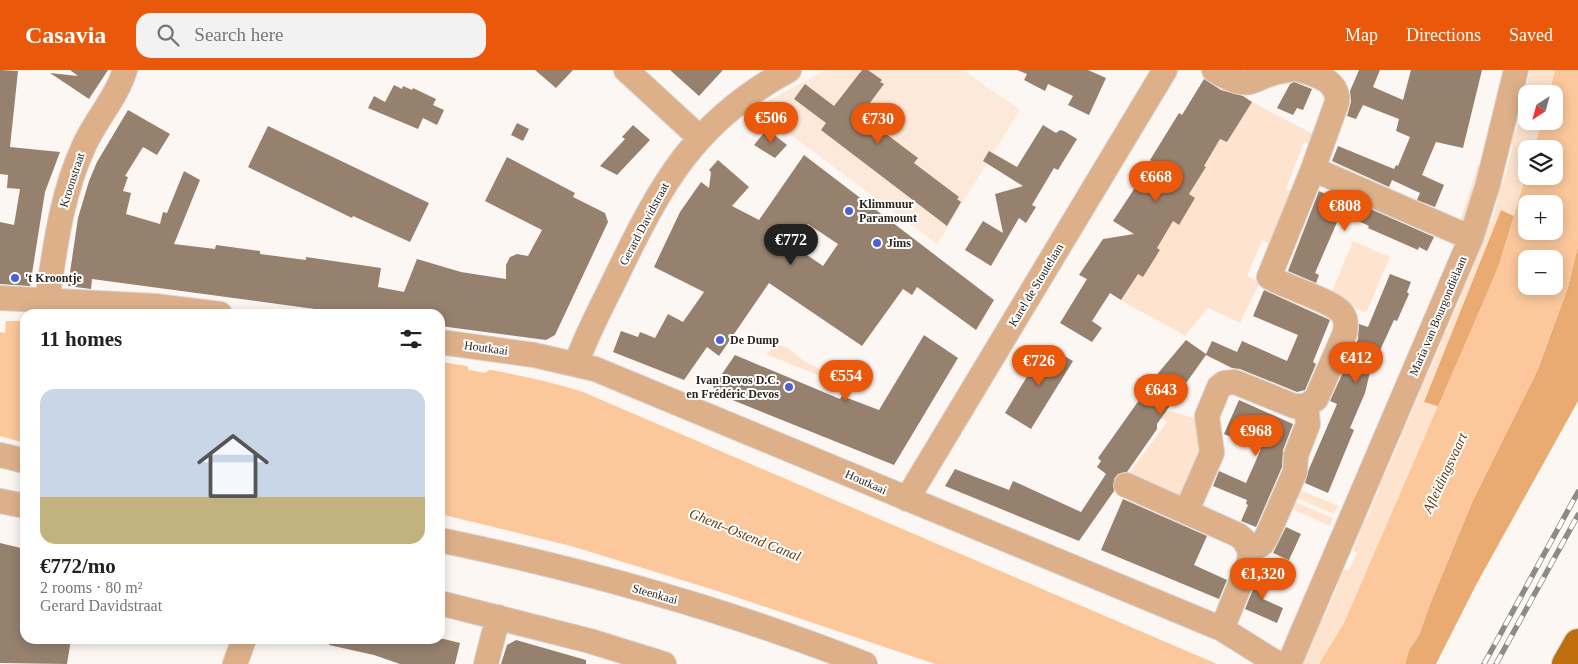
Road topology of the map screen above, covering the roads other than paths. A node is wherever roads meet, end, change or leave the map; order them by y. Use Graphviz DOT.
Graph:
graph roads {
  1 [pos="124,70"];
  2 [pos="626,70"];
  3 [pos="789,70"];
  4 [pos="1165,70"];
  5 [pos="1214,70"];
  6 [pos="1288,70"];
  7 [pos="1300,70"];
  8 [pos="1516,70"];
  9 [pos="700,138"];
  10 [pos="1313,169"];
  11 [pos="1471,238"];
  12 [pos="0,298"];
  13 [pos="47,301"];
  14 [pos="179,309"];
  15 [pos="445,343"];
  16 [pos="576,364"];
  17 [pos="1306,406"];
  18 [pos="0,455"];
  19 [pos="20,460"];
  20 [pos="20,469"];
  21 [pos="0,470"];
  22 [pos="1126,485"];
  23 [pos="907,499"];
  24 [pos="0,501"];
  25 [pos="20,505"];
  26 [pos="1186,512"];
  27 [pos="445,541"];
  28 [pos="1250,551"];
  29 [pos="445,604"];
  30 [pos="498,617"];
  31 [pos="1222,629"];
  32 [pos="1578,643"];
  33 [pos="242,644"];
  34 [pos="235,664"];
  35 [pos="486,664"];
  36 [pos="664,664"];
  37 [pos="865,664"];
  38 [pos="1278,664"];
  39 [pos="1289,664"];
  40 [pos="1566,664"];
  1 -- 13 [label="street, Kroonstraat"];
  2 -- 9 [label="street"];
  3 -- 9 [label="street, Gerard Davidstraat"];
  4 -- 23 [label="street, Karel de Stoutelaan"];
  5 -- 6 [label="street"];
  7 -- 10 [label="street"];
  8 -- 11 [label="street, Maria van Bourgondiëlaan"];
  9 -- 16 [label="street, Gerard Davidstraat"];
  10 -- 11 [label="street"];
  10 -- 17 [label="street"];
  11 -- 39 [label="street, Maria van Bourgondiëlaan"];
  12 -- 13 [label="street"];
  13 -- 14 [label="street"];
  15 -- 16 [label="street, Houtkaai"];
  16 -- 23 [label="street, Houtkaai"];
  17 -- 26 [label="street"];
  17 -- 28 [label="street"];
  18 -- 19 [label="street"];
  20 -- 21 [label="street"];
  22 -- 26 [label="street"];
  23 -- 31 [label="street, Houtkaai"];
  24 -- 25 [label="street"];
  26 -- 28 [label="street"];
  27 -- 37 [label="street, Steenkaai"];
  28 -- 31 [label="street"];
  29 -- 30 [label="street"];
  30 -- 35 [label="street"];
  30 -- 36 [label="street"];
  31 -- 38 [label="street, Houtkaai"];
  32 -- 40 [label="main road"];
  33 -- 34 [label="street"];
}
